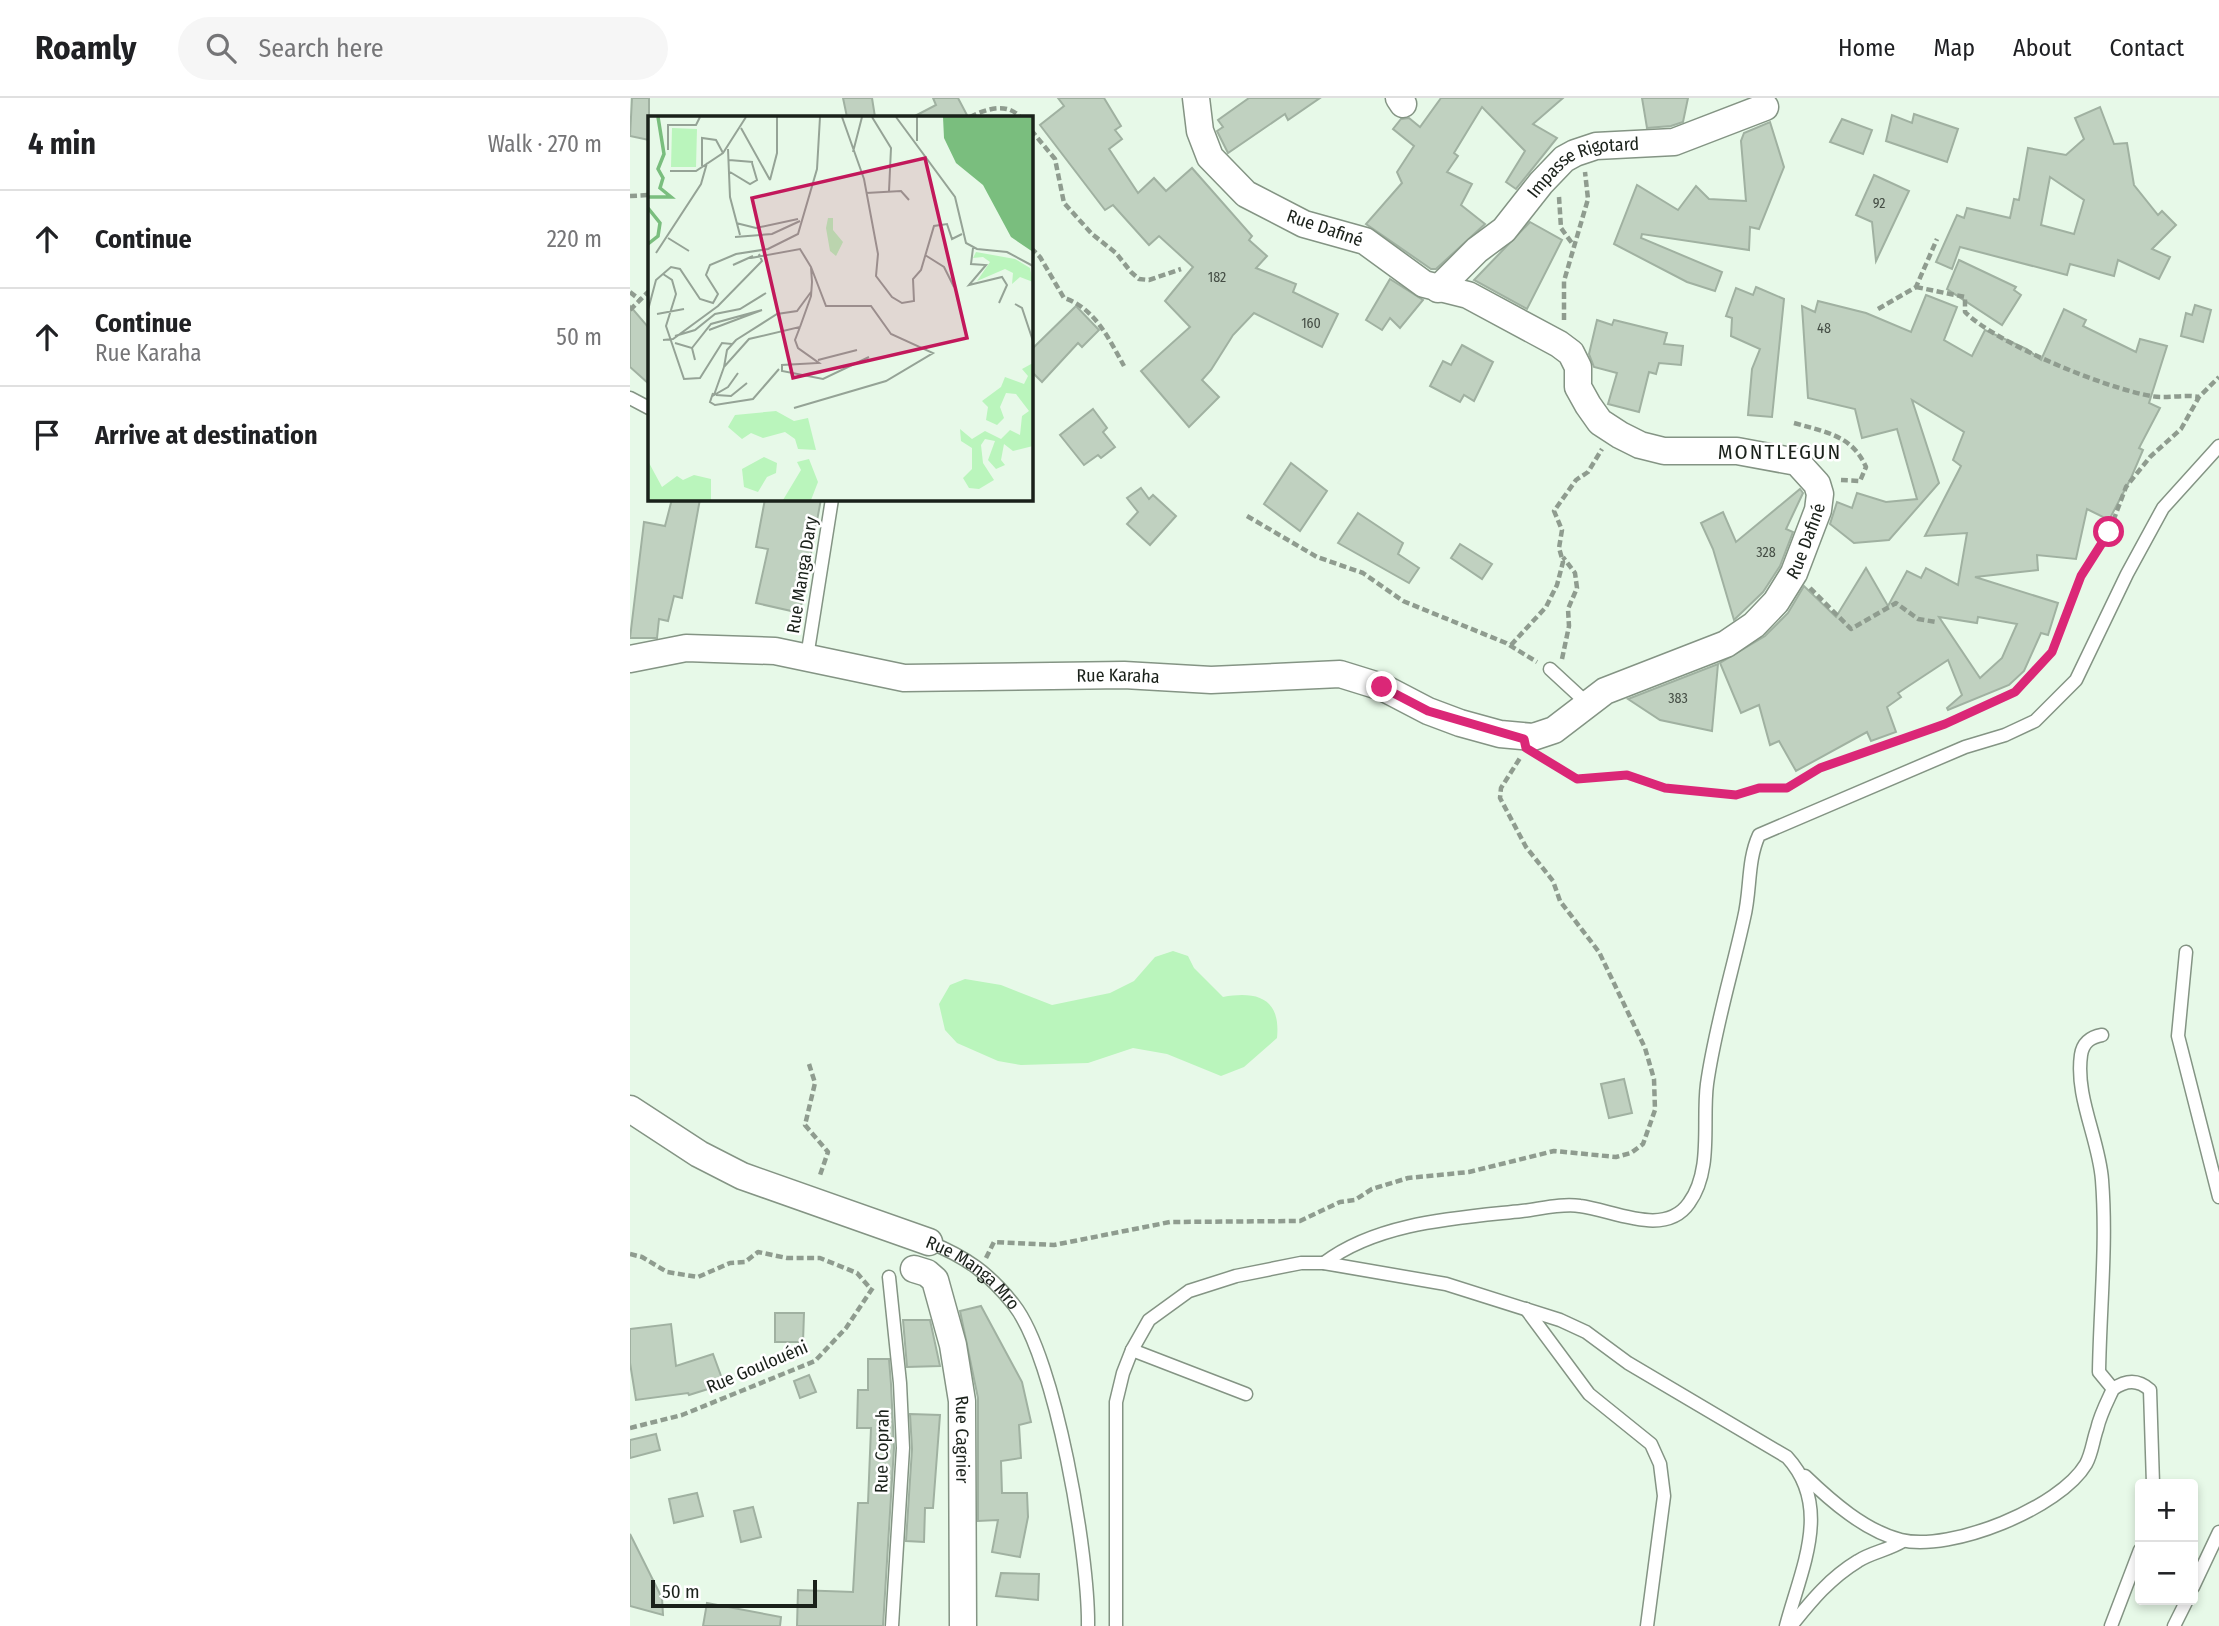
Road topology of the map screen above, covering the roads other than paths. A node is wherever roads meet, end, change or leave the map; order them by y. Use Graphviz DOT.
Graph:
graph roads {
  1 [pos="1196,98"];
  2 [pos="1765,107"];
  3 [pos="1438,289"];
  4 [pos="630,398"];
  5 [pos="648,407"];
  6 [pos="2219,446"];
  7 [pos="832,500"];
  8 [pos="807,657"];
  9 [pos="630,659"];
  10 [pos="1550,669"];
  11 [pos="1589,705"];
  12 [pos="2186,952"];
  13 [pos="2102,1035"];
  14 [pos="630,1109"];
  15 [pos="2219,1197"];
  16 [pos="929,1242"];
  17 [pos="1324,1263"];
  18 [pos="914,1269"];
  19 [pos="889,1277"];
  20 [pos="1526,1309"];
  21 [pos="1132,1350"];
  22 [pos="2113,1390"];
  23 [pos="1246,1394"];
  24 [pos="1802,1473"];
  25 [pos="2153,1479"];
  26 [pos="2219,1532"];
  27 [pos="1903,1541"];
  28 [pos="2135,1563"];
  29 [pos="2198,1576"];
  30 [pos="2184,1605"];
  31 [pos="892,1626"];
  32 [pos="963,1626"];
  33 [pos="1088,1626"];
  34 [pos="1116,1626"];
  35 [pos="1647,1626"];
  36 [pos="1786,1626"];
  37 [pos="1791,1626"];
  38 [pos="2111,1626"];
  39 [pos="2174,1626"];
  1 -- 3 [label="street, Rue Dafiné"];
  2 -- 3 [label="street, Impasse Rigotard"];
  3 -- 11 [label="street, Rue Dafiné"];
  4 -- 5 [label="lane"];
  6 -- 17 [label="lane"];
  7 -- 8 [label="lane, Rue Manga Dary"];
  8 -- 9 [label="street, Rue Karaha"];
  8 -- 11 [label="street, Rue Karaha"];
  10 -- 11 [label="lane"];
  12 -- 15 [label="lane"];
  13 -- 22 [label="lane"];
  14 -- 16 [label="street, Rue Manga Mro"];
  16 -- 33 [label="lane, Rue Manga Mro"];
  17 -- 20 [label="lane"];
  17 -- 21 [label="lane"];
  18 -- 32 [label="street, Rue Cagnier"];
  19 -- 31 [label="lane, Rue Coprah"];
  20 -- 24 [label="lane"];
  20 -- 35 [label="lane"];
  21 -- 23 [label="lane"];
  21 -- 34 [label="lane"];
  22 -- 25 [label="lane"];
  22 -- 27 [label="lane"];
  24 -- 27 [label="lane"];
  24 -- 36 [label="lane"];
  26 -- 29 [label="lane"];
  27 -- 37 [label="lane"];
  28 -- 38 [label="lane"];
  30 -- 39 [label="lane"];
}
